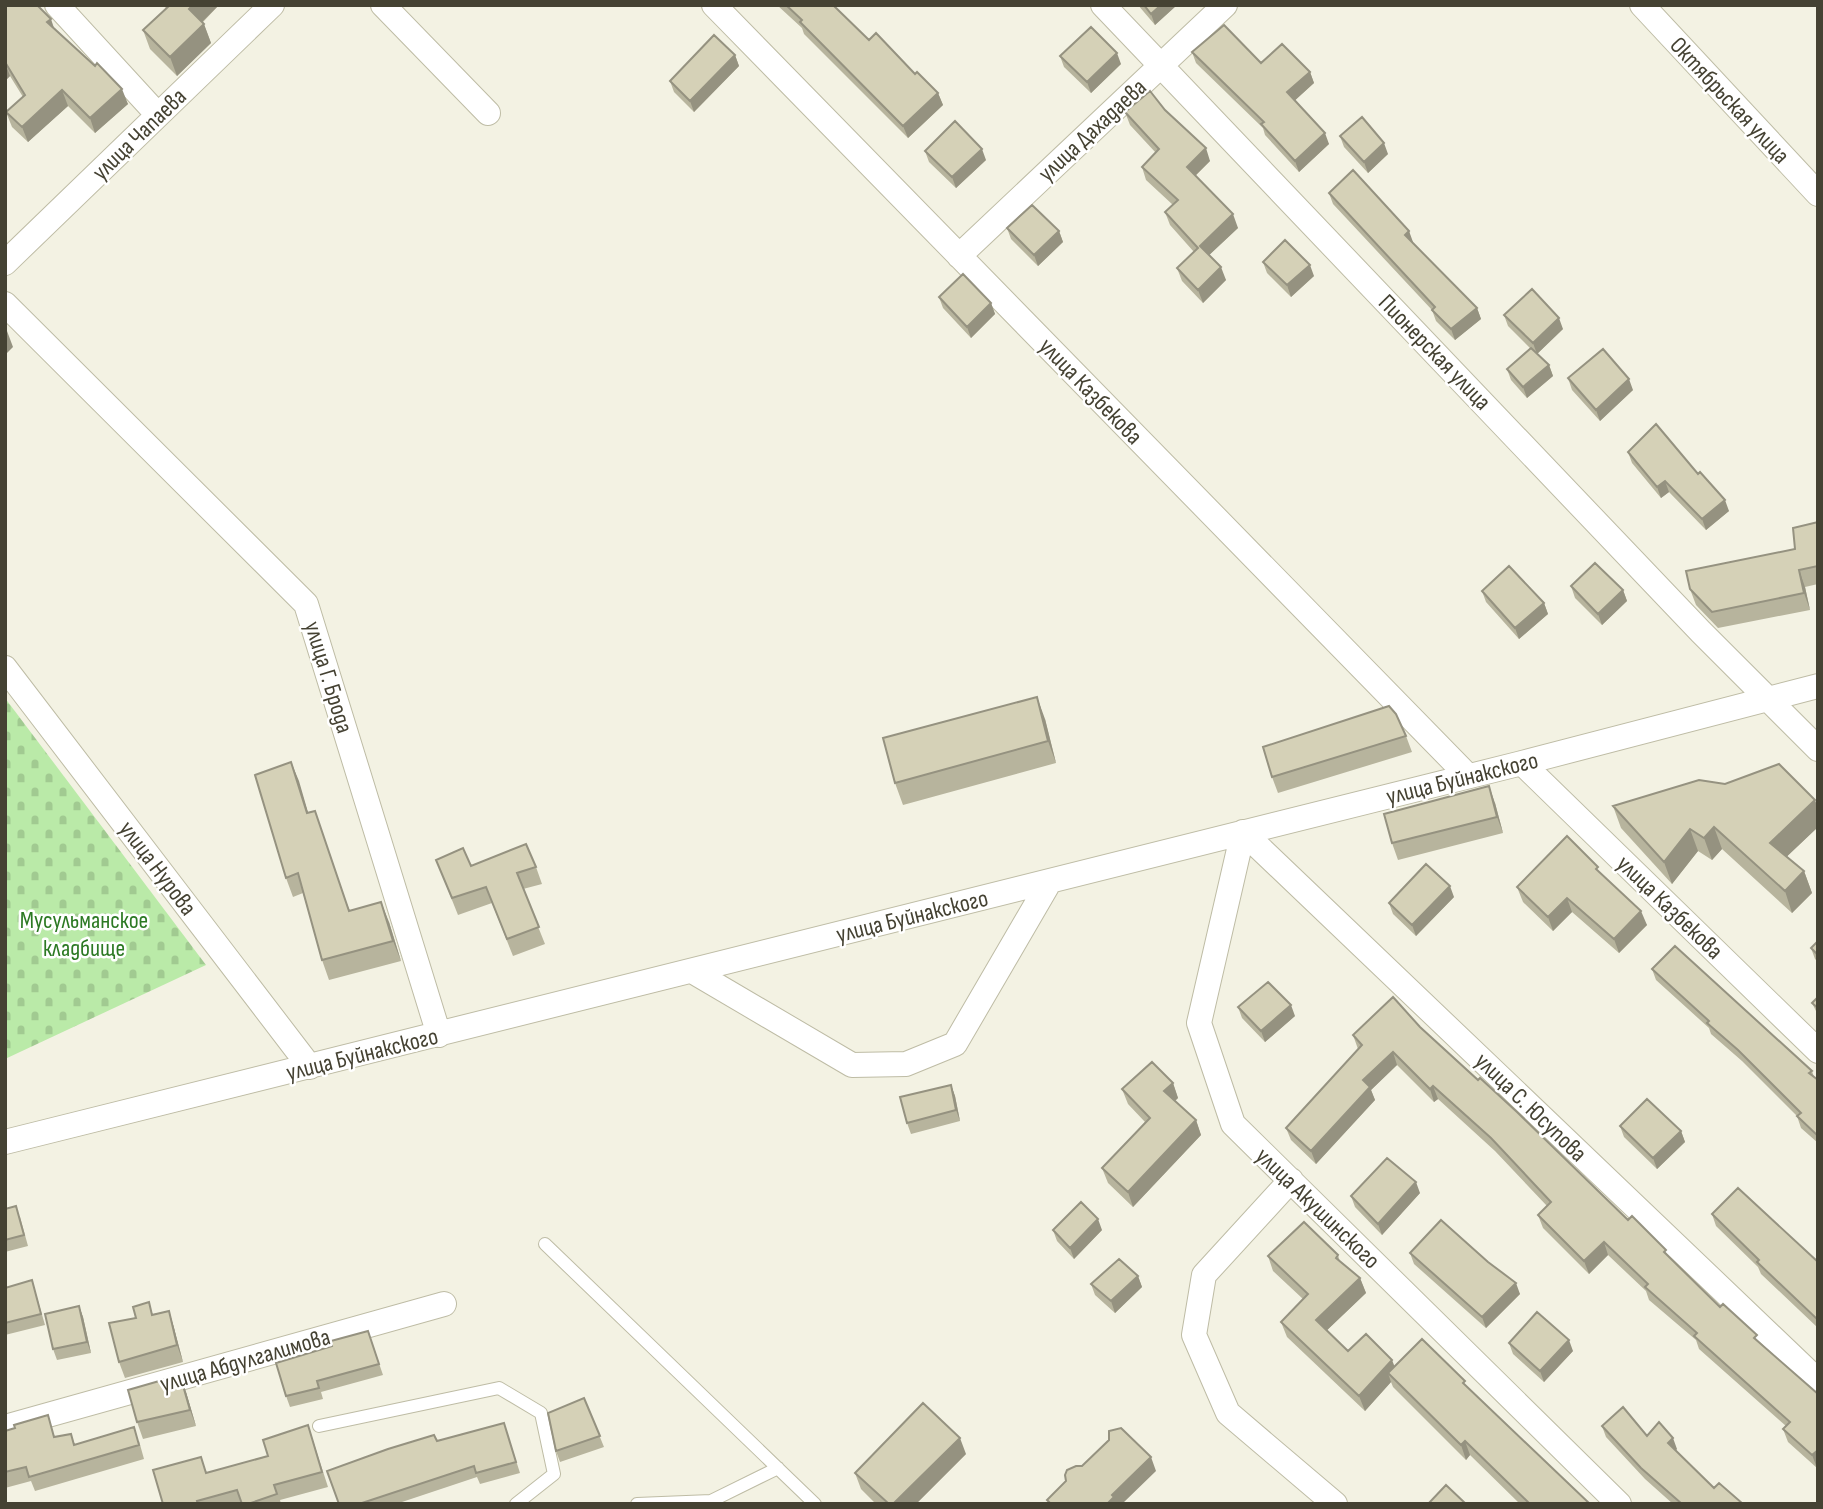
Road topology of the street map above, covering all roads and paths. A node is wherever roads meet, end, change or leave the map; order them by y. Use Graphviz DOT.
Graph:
graph roads {
  1 [pos="57,5"];
  2 [pos="272,5"];
  3 [pos="383,5"];
  4 [pos="714,5"];
  5 [pos="1103,5"];
  6 [pos="1225,5"];
  7 [pos="1642,5"];
  8 [pos="1161,65"];
  9 [pos="488,113"];
  10 [pos="158,115"];
  11 [pos="1818,194"];
  12 [pos="959,256"];
  13 [pos="5,263"];
  14 [pos="5,304"];
  15 [pos="5,668"];
  16 [pos="1818,686"];
  17 [pos="1767,699"];
  18 [pos="1818,749"];
  19 [pos="1522,762"];
  20 [pos="1468,776"];
  21 [pos="1243,832"];
  22 [pos="1049,881"];
  23 [pos="692,971"];
  24 [pos="439,1035"];
  25 [pos="1818,1051"];
  26 [pos="310,1067"];
  27 [pos="5,1142"];
  28 [pos="1291,1180"];
  29 [pos="545,1244"];
  30 [pos="444,1304"];
  31 [pos="1818,1381"];
  32 [pos="319,1426"];
  33 [pos="5,1427"];
  34 [pos="778,1468"];
  35 [pos="708,1502"];
  36 [pos="516,1504"];
  37 [pos="636,1504"];
  38 [pos="815,1504"];
  39 [pos="1335,1504"];
  40 [pos="1619,1504"];
  1 -- 10 [label="street"];
  2 -- 10 [label="street, улица Чапаева"];
  3 -- 9 [label="street"];
  4 -- 12 [label="street, улица Казбекова"];
  5 -- 8 [label="street, Пионерская улица"];
  6 -- 8 [label="street, улица Дахадаева"];
  7 -- 11 [label="street, Октябрьская улица"];
  8 -- 12 [label="street, улица Дахадаева"];
  8 -- 17 [label="street, Пионерская улица"];
  10 -- 13 [label="street, улица Чапаева"];
  12 -- 20 [label="street, улица Казбекова"];
  14 -- 24 [label="street, улица Г. Брода"];
  15 -- 26 [label="street, улица Нурова"];
  16 -- 17 [label="street, улица Буйнакского"];
  17 -- 18 [label="street, Пионерская улица"];
  17 -- 19 [label="street, улица Буйнакского"];
  19 -- 20 [label="street, улица Буйнакского"];
  19 -- 25 [label="street, улица Казбекова"];
  20 -- 21 [label="street, улица Буйнакского"];
  21 -- 22 [label="street, улица Буйнакского"];
  21 -- 28 [label="street, улица Акушинского"];
  21 -- 31 [label="street, улица С. Юсупова"];
  22 -- 23 [label="street, улица Буйнакского"];
  22 -- 23 [label="street"];
  23 -- 24 [label="street, улица Буйнакского"];
  24 -- 26 [label="street, улица Буйнакского"];
  26 -- 27 [label="street, улица Буйнакского"];
  28 -- 39 [label="street"];
  28 -- 40 [label="street, улица Акушинского"];
  29 -- 34 [label="lane"];
  30 -- 33 [label="street, улица Абдулгалимова"];
  32 -- 36 [label="lane"];
  34 -- 35 [label="lane"];
  34 -- 38 [label="lane"];
  35 -- 37 [label="lane"];
}
